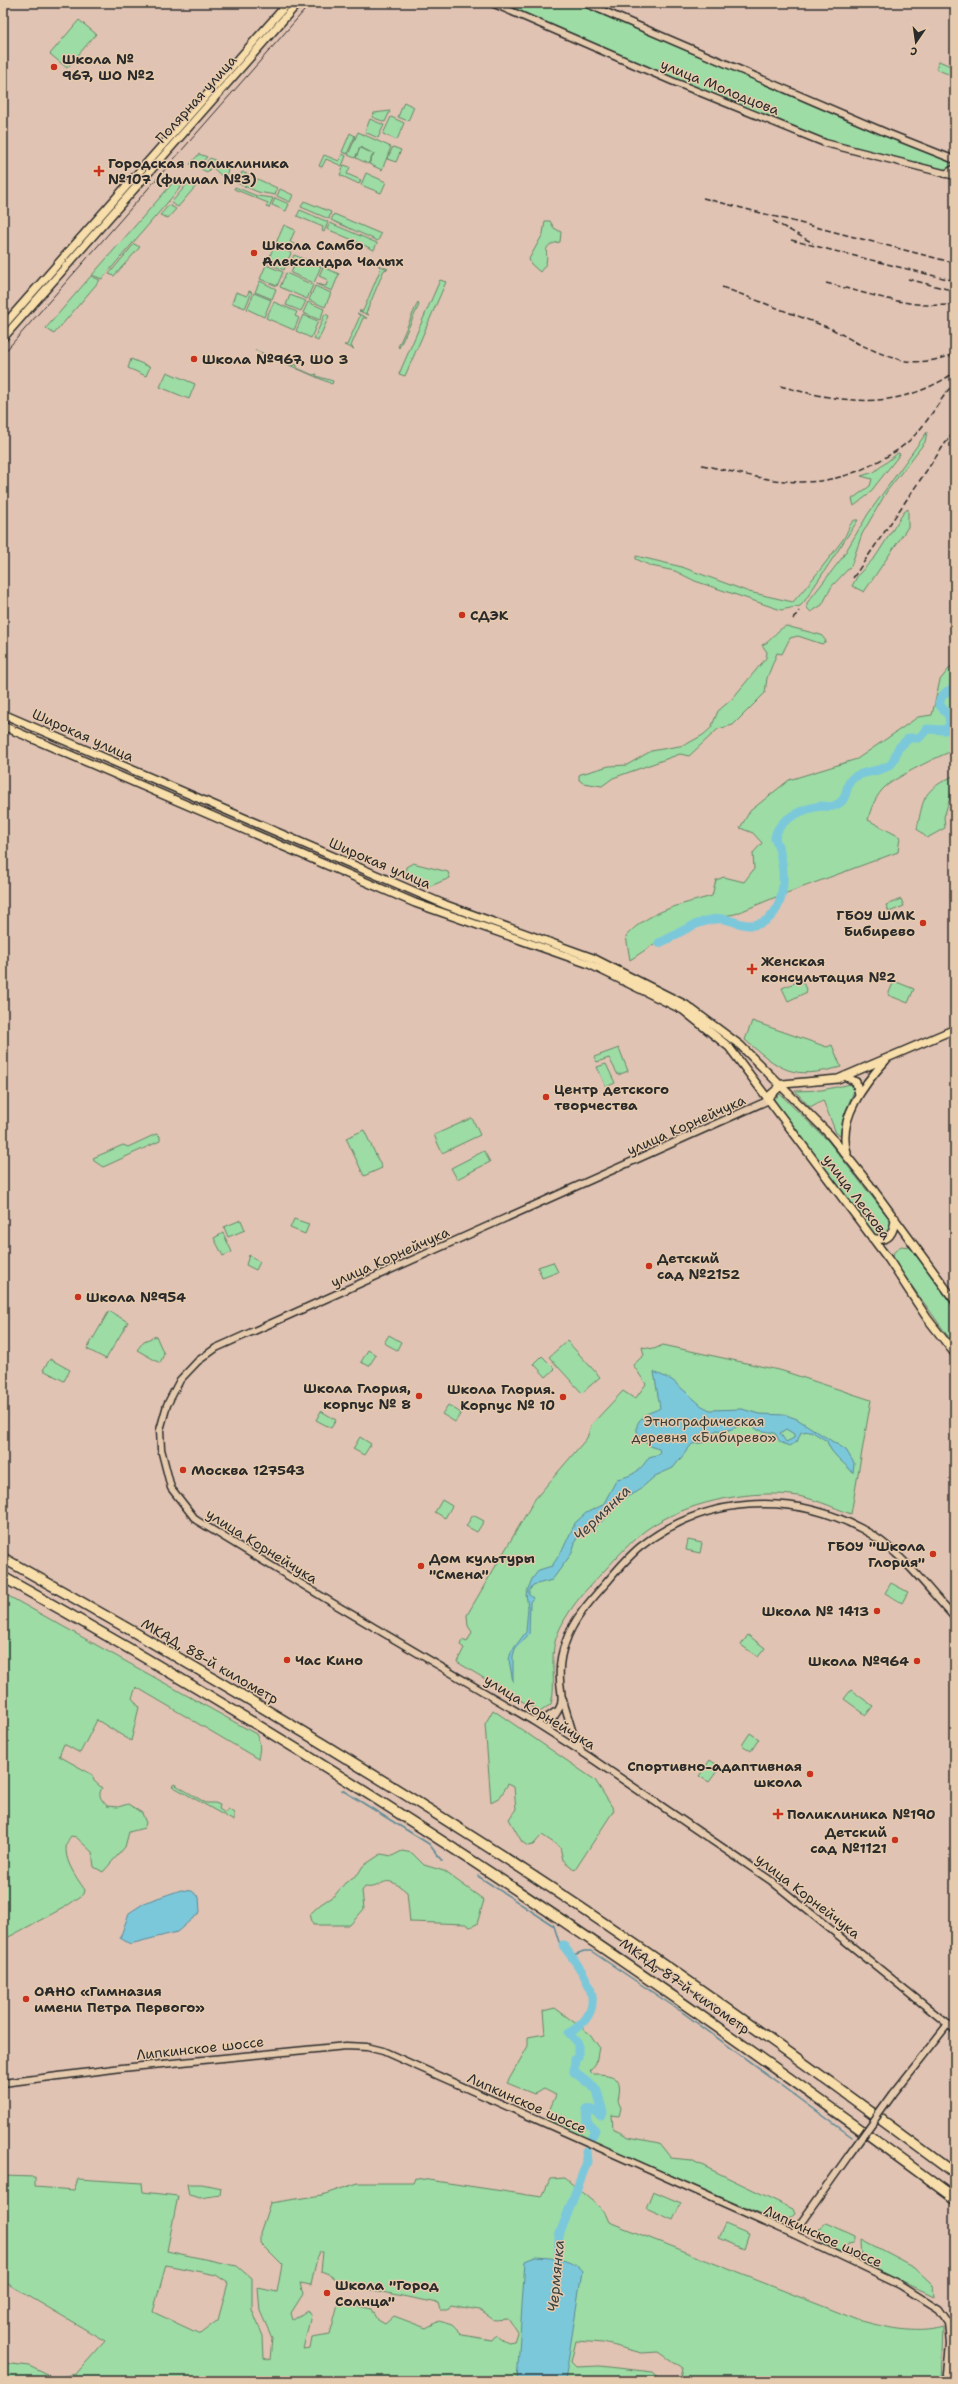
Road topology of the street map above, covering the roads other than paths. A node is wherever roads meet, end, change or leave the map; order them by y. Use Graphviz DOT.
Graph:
graph roads {
  1 [pos="288,3"];
  2 [pos="298,3"];
  3 [pos="492,3"];
  4 [pos="585,3"];
  5 [pos="953,159"];
  6 [pos="955,165"];
  7 [pos="955,168"];
  8 [pos="945,174"];
  9 [pos="955,176"];
  10 [pos="3,326"];
  11 [pos="3,338"];
  12 [pos="3,714"];
  13 [pos="3,726"];
  14 [pos="214,805"];
  15 [pos="211,816"];
  16 [pos="351,866"];
  17 [pos="346,875"];
  18 [pos="955,1029"];
  19 [pos="740,1045"];
  20 [pos="737,1057"];
  21 [pos="888,1058"];
  22 [pos="845,1076"];
  23 [pos="780,1085"];
  24 [pos="859,1094"];
  25 [pos="766,1100"];
  26 [pos="847,1155"];
  27 [pos="895,1218"];
  28 [pos="872,1238"];
  29 [pos="955,1301"];
  30 [pos="955,1354"];
  31 [pos="3,1558"];
  32 [pos="3,1577"];
  33 [pos="955,1618"];
  34 [pos="562,1697"];
  35 [pos="560,1708"];
  36 [pos="533,1721"];
  37 [pos="548,1730"];
  38 [pos="572,1730"];
  39 [pos="560,1737"];
  40 [pos="582,1752"];
  41 [pos="400,1792"];
  42 [pos="392,1806"];
  43 [pos="948,2024"];
  44 [pos="955,2030"];
  45 [pos="3,2084"];
  46 [pos="955,2174"];
  47 [pos="955,2199"];
  48 [pos="793,2234"];
  49 [pos="946,2381"];
  1 -- 10 [label="main road, Полярная улица"];
  2 -- 11 [label="main road, Полярная улица"];
  3 -- 8 [label="street, улица Молодцова"];
  4 -- 5 [label="street, улица Молодцова"];
  5 -- 6 [label="street, улица Молодцова"];
  7 -- 8 [label="street"];
  8 -- 9 [label="street, улица Молодцова"];
  12 -- 14 [label="main road, Широкая улица"];
  13 -- 15 [label="main road, Широкая улица"];
  14 -- 15 [label="main road"];
  14 -- 16 [label="main road, Широкая улица"];
  15 -- 17 [label="main road, Широкая улица"];
  16 -- 17 [label="main road"];
  16 -- 19 [label="main road, Широкая улица"];
  17 -- 20 [label="main road, Широкая улица"];
  18 -- 21 [label="main road"];
  19 -- 23 [label="main road, улица Лескова"];
  20 -- 25 [label="main road, улица Лескова"];
  21 -- 22 [label="main road"];
  21 -- 24 [label="main road"];
  22 -- 23 [label="main road"];
  22 -- 24 [label="main road"];
  23 -- 25 [label="main road"];
  23 -- 26 [label="main road, улица Лескова"];
  24 -- 26 [label="main road"];
  25 -- 28 [label="main road, улица Лескова"];
  25 -- 36 [label="street, улица Корнейчука"];
  26 -- 27 [label="main road, улица Лескова"];
  27 -- 28 [label="main road"];
  27 -- 29 [label="main road, улица Лескова"];
  28 -- 30 [label="main road, улица Лескова"];
  31 -- 41 [label="highway, МКАД, 88-й километр"];
  32 -- 42 [label="highway, МКАД, 88-й километр"];
  33 -- 34 [label="street"];
  34 -- 35 [label="street"];
  34 -- 38 [label="street"];
  35 -- 36 [label="street"];
  35 -- 37 [label="street"];
  36 -- 37 [label="street, улица Корнейчука"];
  37 -- 39 [label="street, улица Корнейчука"];
  38 -- 39 [label="street"];
  38 -- 40 [label="street"];
  39 -- 40 [label="street, улица Корнейчука"];
  40 -- 43 [label="street, улица Корнейчука"];
  41 -- 46 [label="highway, МКАД, 87-й километр"];
  42 -- 47 [label="highway, МКАД, 87-й километр"];
  43 -- 44 [label="street, улица Корнейчука"];
  43 -- 48 [label="street, bridge"];
  45 -- 48 [label="street, Липкинское шоссе"];
  48 -- 49 [label="street, Липкинское шоссе"];
}
